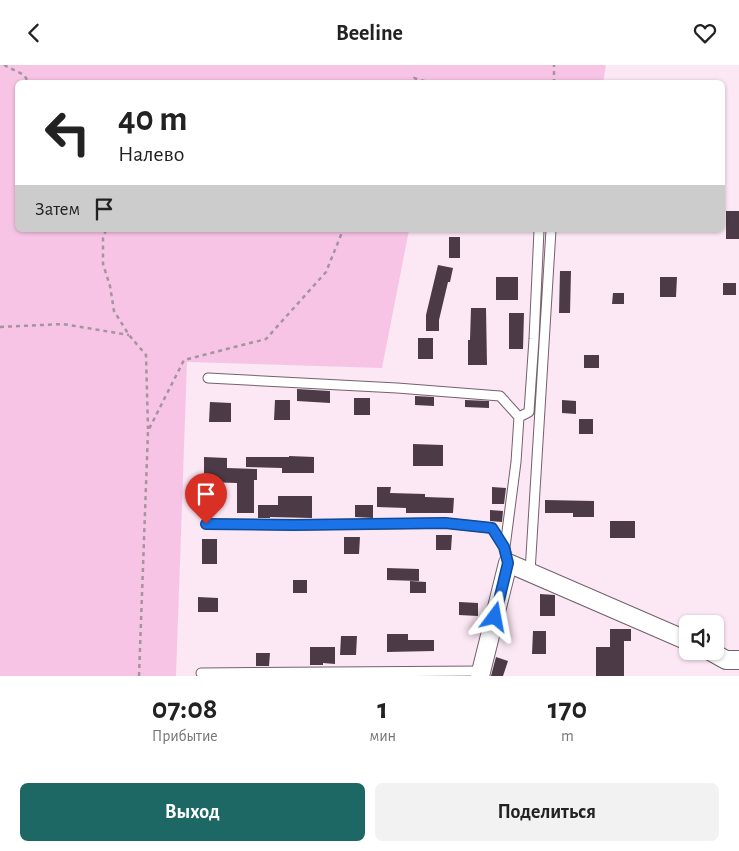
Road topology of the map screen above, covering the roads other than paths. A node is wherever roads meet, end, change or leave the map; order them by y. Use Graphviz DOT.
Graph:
graph roads {
  1 [pos="539,232"];
  2 [pos="551,232"];
  3 [pos="208,378"];
  4 [pos="519,417"];
  5 [pos="206,524"];
  6 [pos="506,555"];
  7 [pos="530,572"];
  8 [pos="679,637"];
  9 [pos="724,659"];
  10 [pos="739,659"];
  11 [pos="201,673"];
  12 [pos="481,673"];
  1 -- 4 [label="lane"];
  2 -- 7 [label="lane"];
  3 -- 4 [label="lane"];
  4 -- 6 [label="lane"];
  5 -- 6 [label="lane"];
  6 -- 7 [label="street"];
  6 -- 12 [label="street"];
  7 -- 8 [label="street"];
  9 -- 10 [label="street"];
  11 -- 12 [label="lane"];
}
